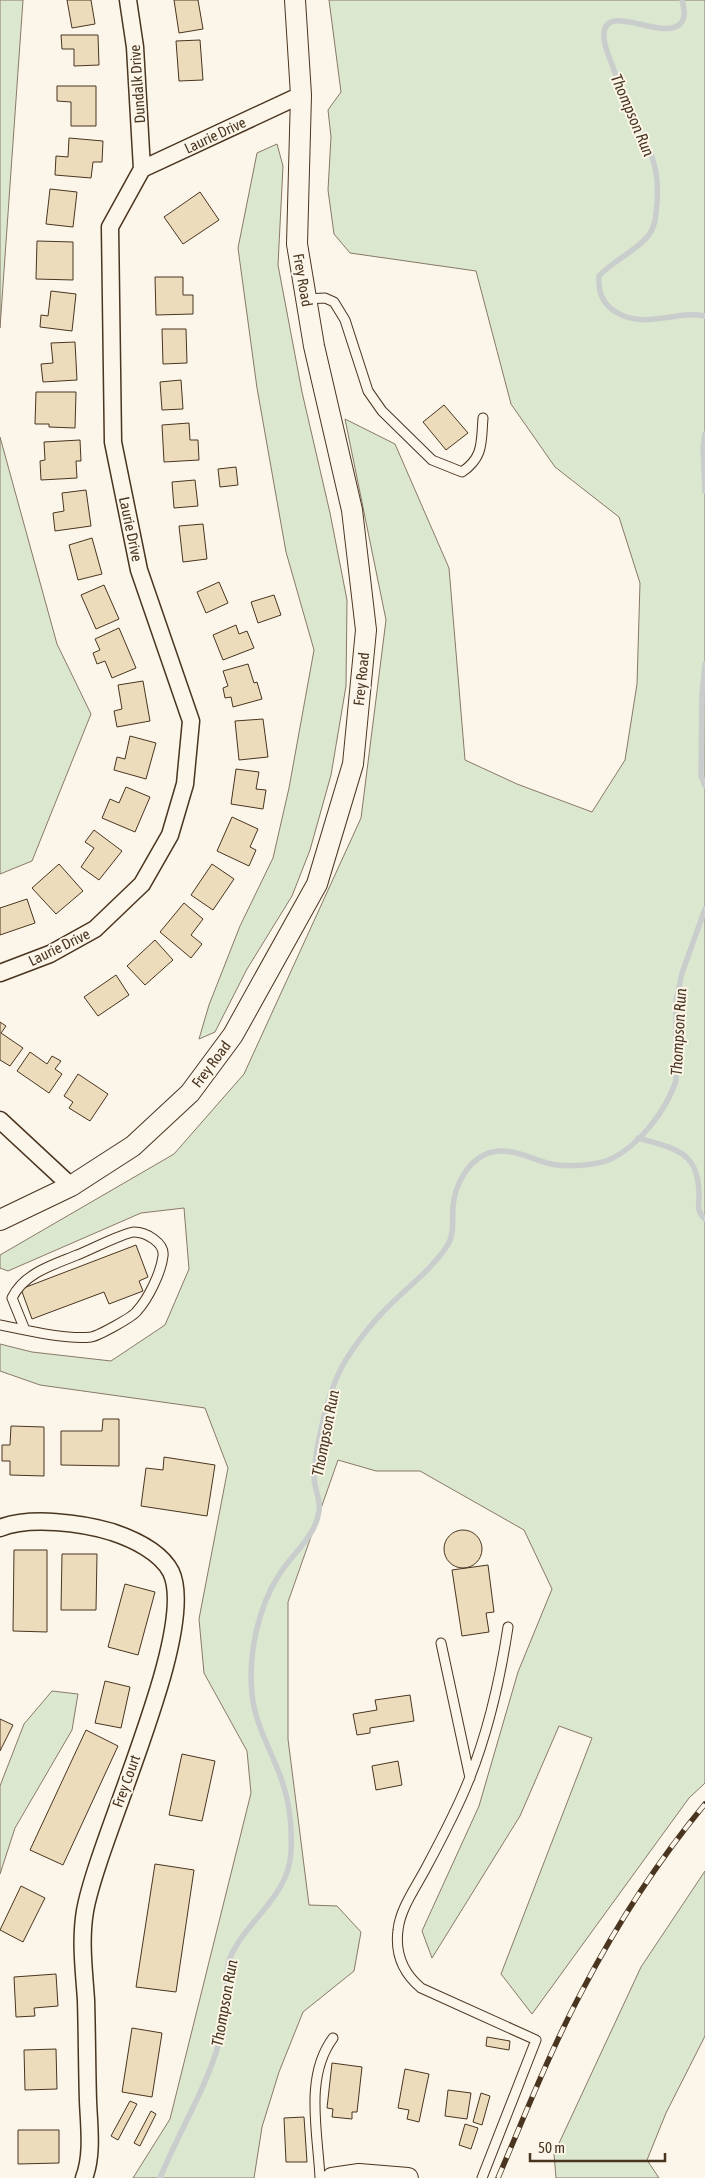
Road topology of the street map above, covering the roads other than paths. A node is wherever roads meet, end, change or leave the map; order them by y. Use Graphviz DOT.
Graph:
graph roads {
  1 [pos="128,0"];
  2 [pos="295,0"];
  3 [pos="301,95"];
  4 [pos="142,169"];
  5 [pos="306,299"];
  6 [pos="483,418"];
  7 [pos="0,973"];
  8 [pos="0,1120"];
  9 [pos="71,1186"];
  10 [pos="0,1220"];
  11 [pos="0,1325"];
  12 [pos="25,1330"];
  13 [pos="0,1528"];
  14 [pos="508,1627"];
  15 [pos="442,1643"];
  16 [pos="470,1778"];
  17 [pos="333,2038"];
  18 [pos="84,2178"];
  19 [pos="320,2178"];
  20 [pos="332,2178"];
  21 [pos="408,2178"];
  22 [pos="482,2178"];
  1 -- 4 [label="street, Dundalk Drive"];
  2 -- 3 [label="street, Frey Road"];
  3 -- 4 [label="street, Laurie Drive"];
  3 -- 5 [label="street, Frey Road"];
  4 -- 7 [label="street, Laurie Drive"];
  5 -- 6 [label="lane"];
  5 -- 9 [label="street, Frey Road"];
  8 -- 9 [label="street"];
  9 -- 10 [label="street, Frey Road"];
  11 -- 12 [label="lane"];
  12 -- 12 [label="lane"];
  13 -- 18 [label="street, Frey Court"];
  14 -- 16 [label="lane"];
  15 -- 16 [label="lane"];
  16 -- 22 [label="lane"];
  17 -- 19 [label="lane"];
  20 -- 21 [label="street"];
}
